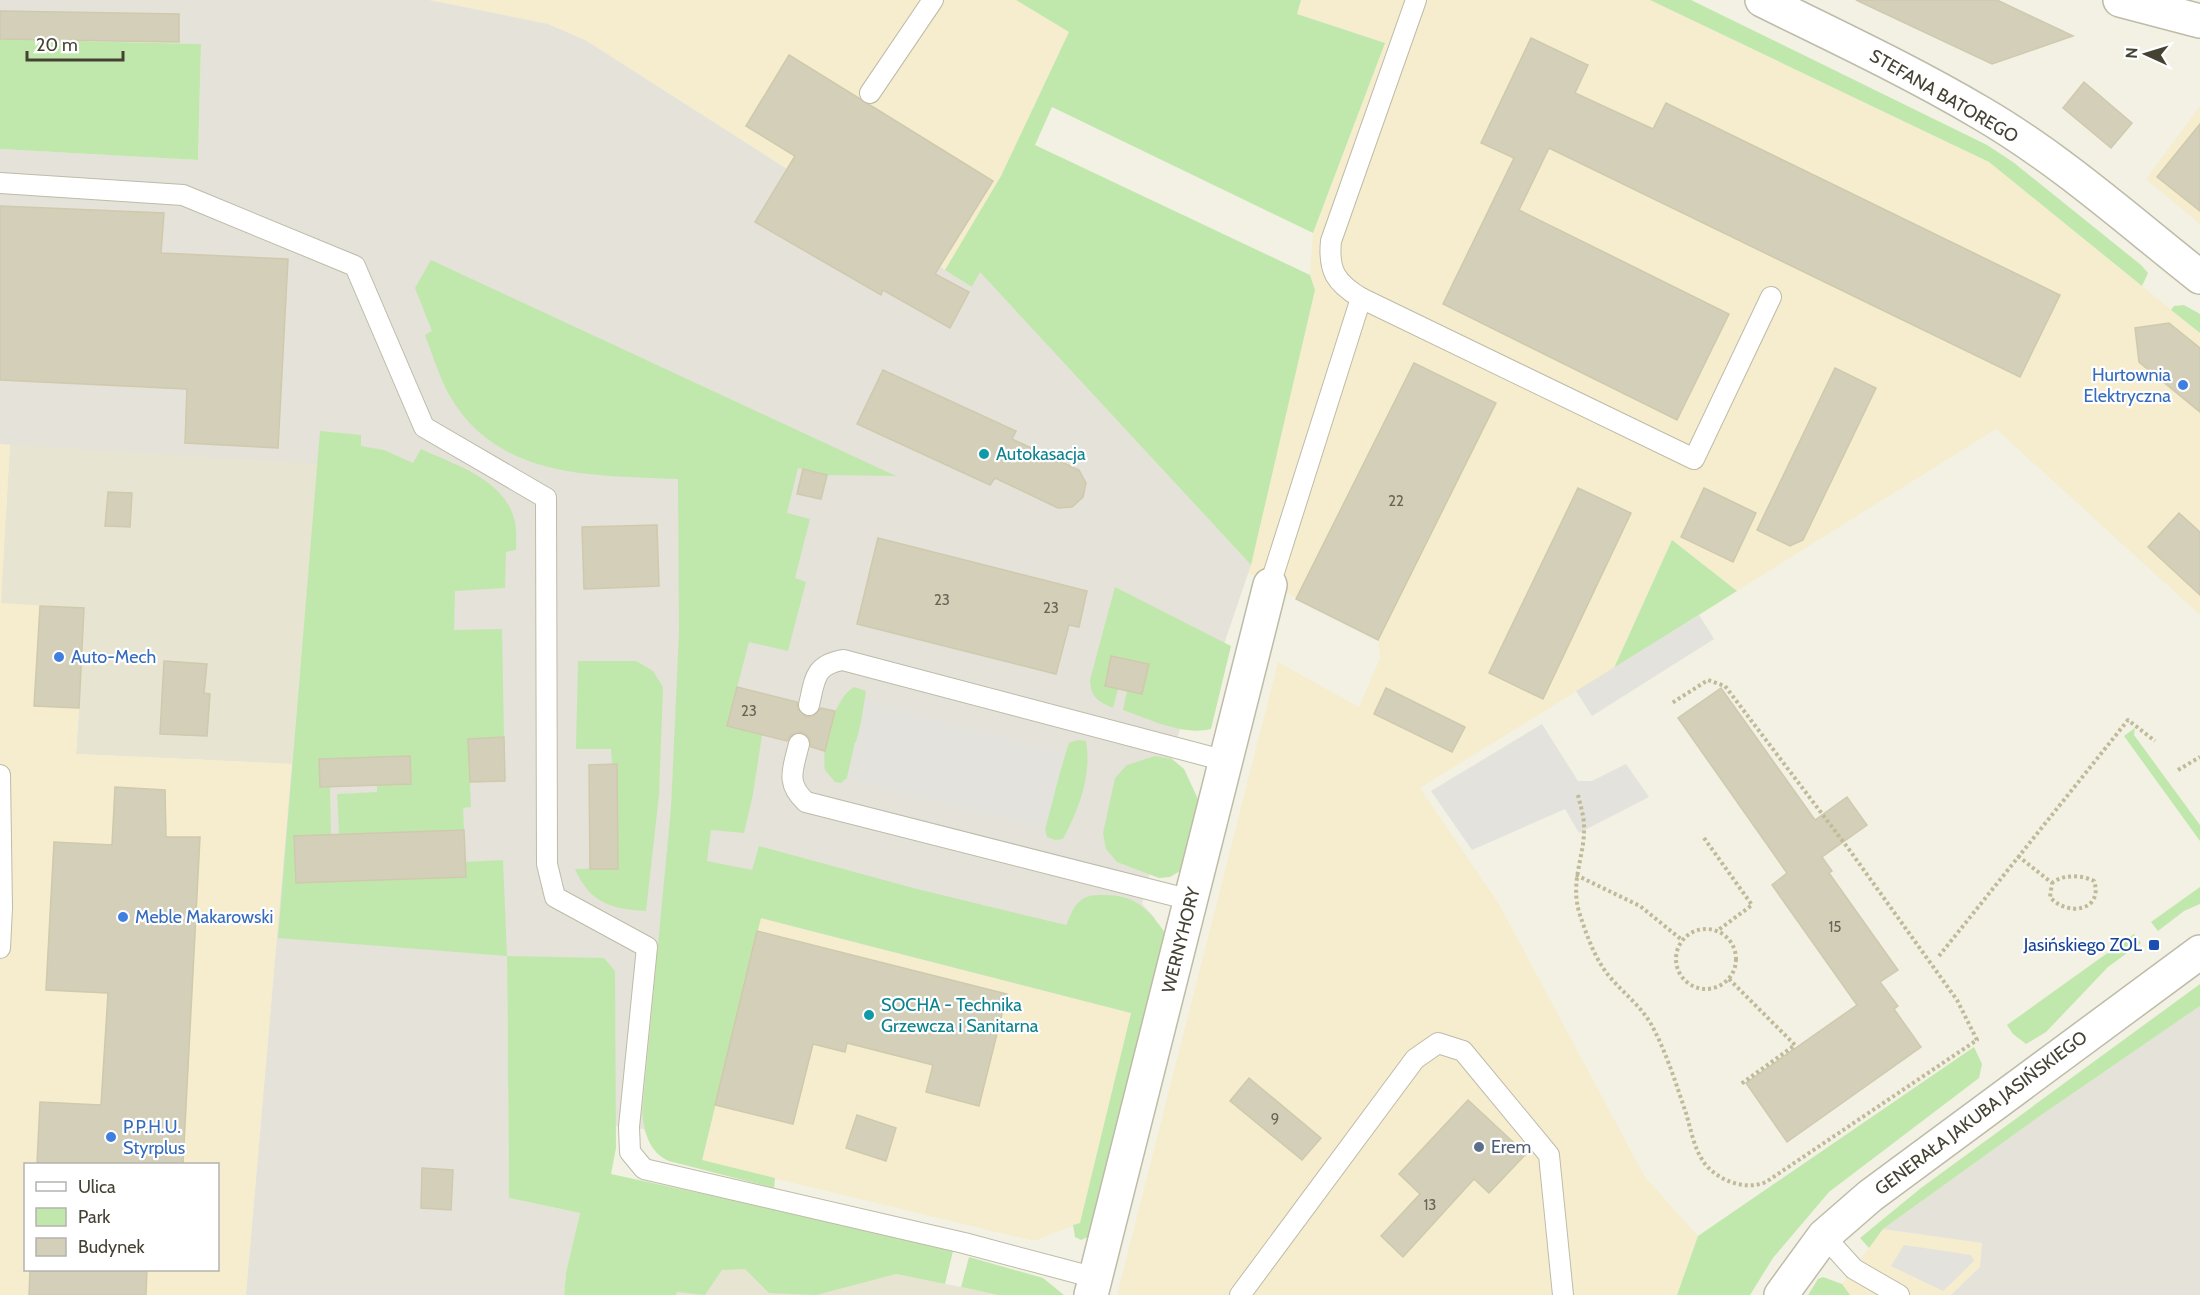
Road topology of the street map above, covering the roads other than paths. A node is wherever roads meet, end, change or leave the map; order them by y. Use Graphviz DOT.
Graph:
graph roads {
  1 [pos="933,0"];
  2 [pos="1416,0"];
  3 [pos="1762,0"];
  4 [pos="2120,0"];
  5 [pos="2200,21"];
  6 [pos="870,93"];
  7 [pos="0,183"];
  8 [pos="2200,277"];
  9 [pos="1771,297"];
  10 [pos="1361,298"];
  11 [pos="1269,585"];
  12 [pos="809,705"];
  13 [pos="799,744"];
  14 [pos="1226,761"];
  15 [pos="0,775"];
  16 [pos="1191,900"];
  17 [pos="0,948"];
  18 [pos="2200,952"];
  19 [pos="1824,1236"];
  20 [pos="1096,1290"];
  21 [pos="1240,1295"];
  22 [pos="1563,1295"];
  23 [pos="1781,1295"];
  24 [pos="1899,1295"];
  1 -- 6 [label="lane"];
  2 -- 10 [label="lane"];
  3 -- 8 [label="street, STEFANA BATOREGO"];
  4 -- 5 [label="street"];
  7 -- 20 [label="lane"];
  9 -- 10 [label="lane"];
  10 -- 11 [label="lane"];
  11 -- 14 [label="street, WERNYHORY"];
  12 -- 14 [label="lane"];
  13 -- 16 [label="lane"];
  14 -- 16 [label="street, WERNYHORY"];
  15 -- 17 [label="lane"];
  16 -- 20 [label="street, WERNYHORY"];
  18 -- 19 [label="street, GENERAŁA JAKUBA JASIŃSKIEGO"];
  19 -- 23 [label="street, GENERAŁA JAKUBA JASIŃSKIEGO"];
  19 -- 24 [label="lane"];
  21 -- 22 [label="lane"];
}
